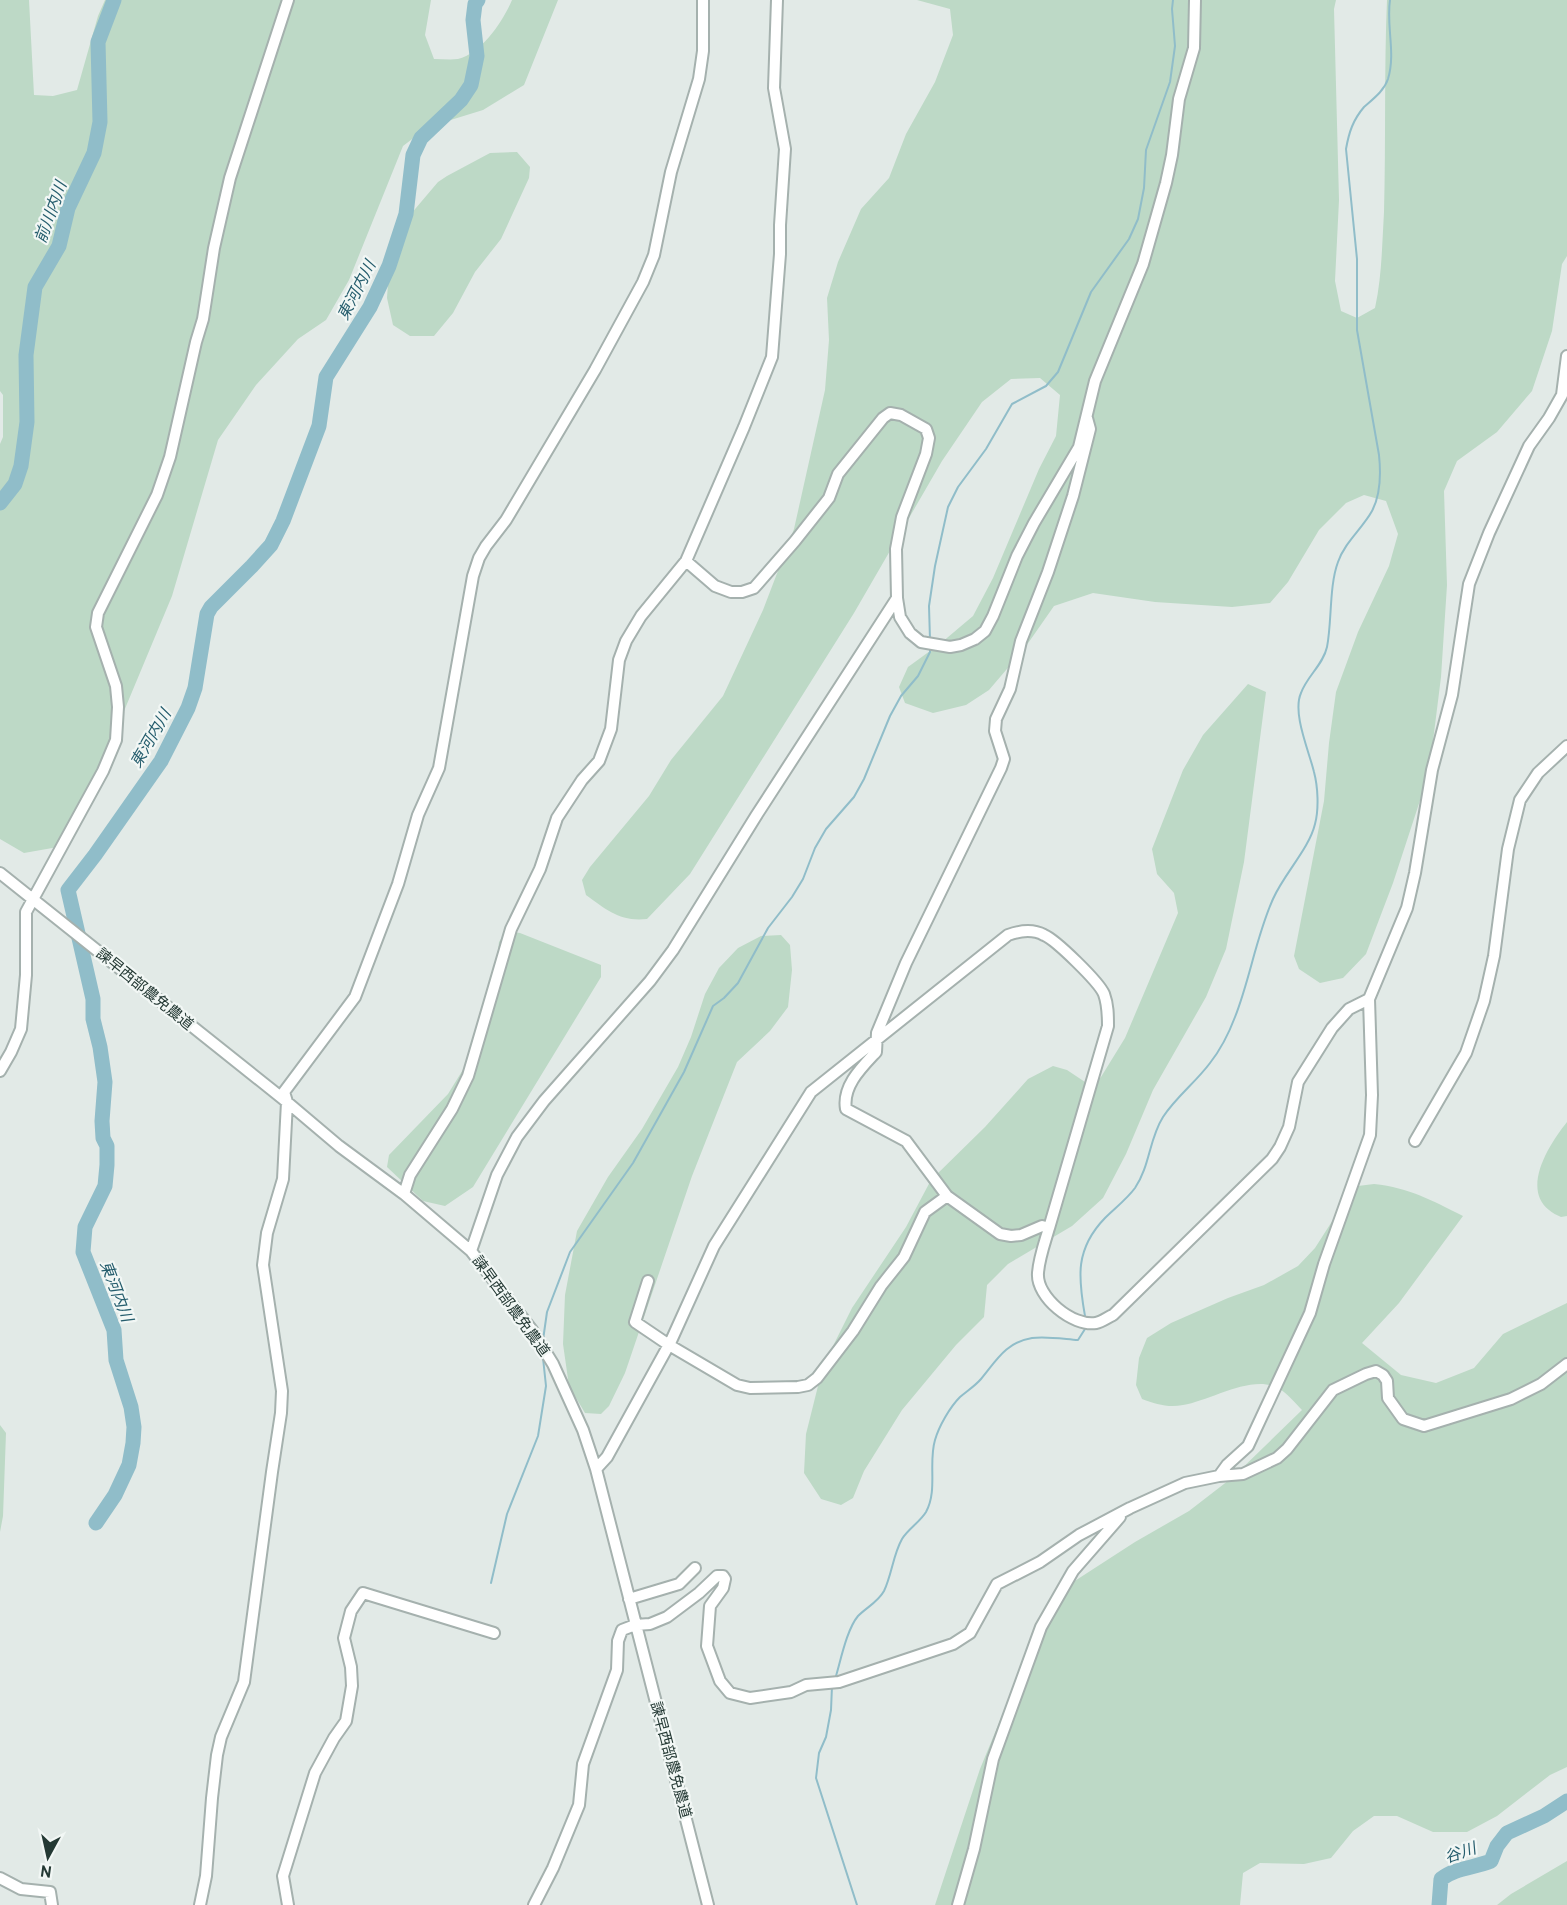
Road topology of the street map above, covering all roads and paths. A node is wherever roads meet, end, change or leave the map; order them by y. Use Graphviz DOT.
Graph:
graph roads {
  1 [pos="288,0"];
  2 [pos="703,0"];
  3 [pos="777,0"];
  4 [pos="1195,0"];
  5 [pos="1567,356"];
  6 [pos="1087,418"];
  7 [pos="686,561"];
  8 [pos="897,598"];
  9 [pos="1567,746"];
  10 [pos="0,873"];
  11 [pos="33,898"];
  12 [pos="1369,999"];
  13 [pos="878,1040"];
  14 [pos="0,1071"];
  15 [pos="287,1102"];
  16 [pos="1415,1141"];
  17 [pos="404,1194"];
  18 [pos="947,1196"];
  19 [pos="1049,1227"];
  20 [pos="471,1251"];
  21 [pos="648,1281"];
  22 [pos="669,1345"];
  23 [pos="1567,1364"];
  24 [pos="596,1469"];
  25 [pos="1219,1476"];
  26 [pos="1126,1510"];
  27 [pos="695,1568"];
  28 [pos="629,1599"];
  29 [pos="635,1625"];
  30 [pos="494,1633"];
  31 [pos="0,1878"];
  32 [pos="52,1905"];
  33 [pos="200,1905"];
  34 [pos="288,1905"];
  35 [pos="534,1905"];
  36 [pos="708,1905"];
  37 [pos="958,1905"];
  1 -- 11 [label="street"];
  2 -- 15 [label="street"];
  3 -- 7 [label="street"];
  4 -- 6 [label="street"];
  5 -- 12 [label="street"];
  6 -- 8 [label="street"];
  6 -- 13 [label="street"];
  7 -- 8 [label="street"];
  7 -- 17 [label="street"];
  8 -- 20 [label="street"];
  9 -- 16 [label="street"];
  10 -- 11 [label="street, 諫早西部農免農道"];
  11 -- 14 [label="street"];
  11 -- 15 [label="street, 諫早西部農免農道"];
  12 -- 19 [label="street"];
  12 -- 25 [label="street"];
  13 -- 18 [label="street"];
  13 -- 19 [label="street"];
  13 -- 22 [label="street"];
  15 -- 17 [label="street, 諫早西部農免農道"];
  15 -- 33 [label="street"];
  17 -- 20 [label="street, 諫早西部農免農道"];
  18 -- 19 [label="street"];
  18 -- 22 [label="street"];
  20 -- 24 [label="street, 諫早西部農免農道"];
  21 -- 22 [label="street"];
  22 -- 24 [label="street"];
  23 -- 25 [label="street"];
  24 -- 28 [label="street, 諫早西部農免農道"];
  25 -- 26 [label="street"];
  26 -- 29 [label="street"];
  26 -- 37 [label="street"];
  27 -- 28 [label="street"];
  28 -- 29 [label="street, 諫早西部農免農道"];
  29 -- 35 [label="street"];
  29 -- 36 [label="street, 諫早西部農免農道"];
  30 -- 34 [label="street"];
  31 -- 32 [label="street"];
}
